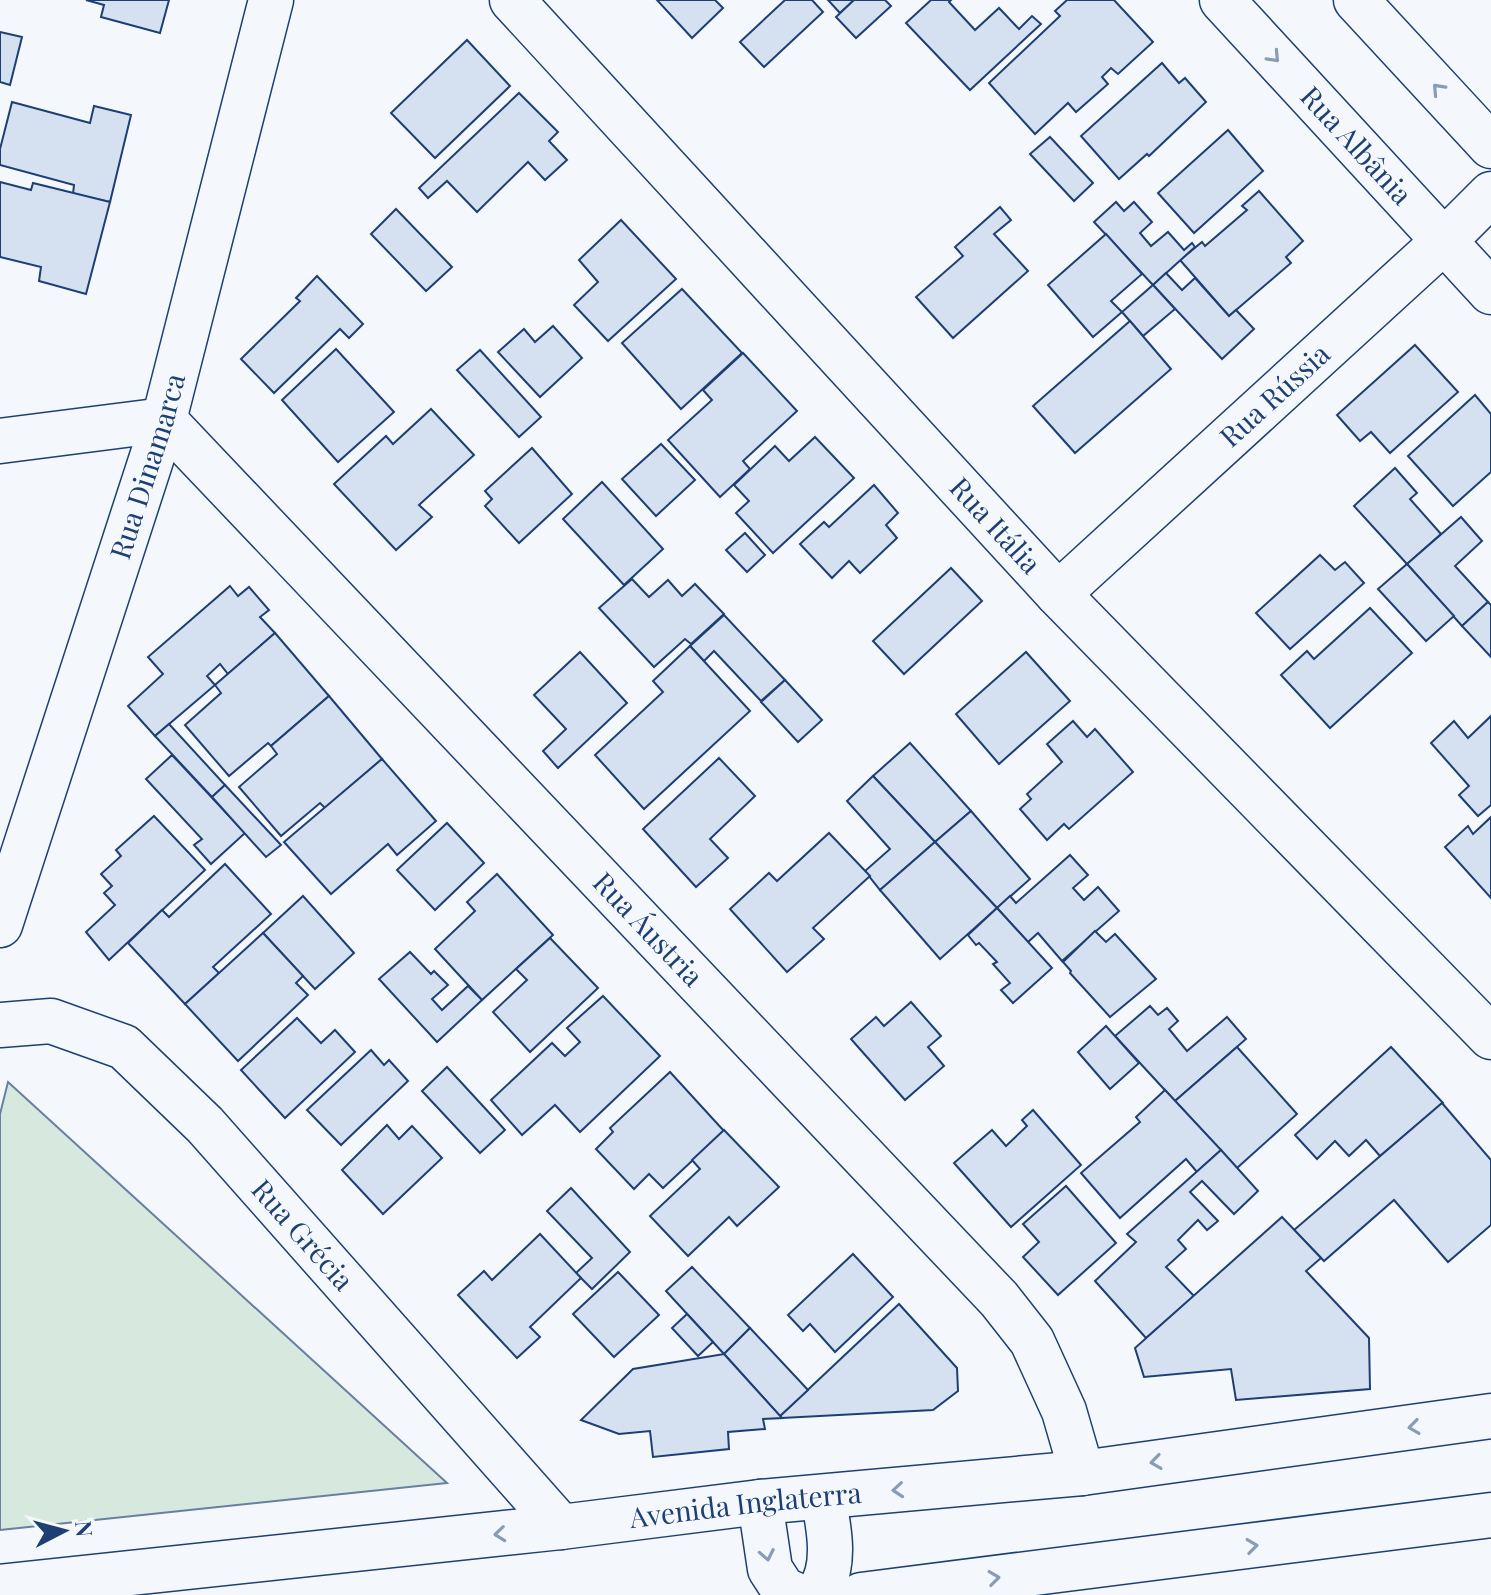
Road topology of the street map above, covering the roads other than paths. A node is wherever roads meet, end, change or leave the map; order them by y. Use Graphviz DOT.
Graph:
graph roads {
  1 [pos="271,0"];
  2 [pos="512,0"];
  3 [pos="1222,0"];
  4 [pos="1356,0"];
  5 [pos="1491,146"];
  6 [pos="1491,194"];
  7 [pos="1444,241"];
  8 [pos="1491,292"];
  9 [pos="164,420"];
  10 [pos="0,441"];
  11 [pos="1058,594"];
  12 [pos="0,925"];
  13 [pos="0,1025"];
  14 [pos="1491,1037"];
  15 [pos="1491,1416"];
  16 [pos="1082,1473"];
  17 [pos="823,1497"];
  18 [pos="760,1502"];
  19 [pos="1491,1515"];
  20 [pos="561,1527"];
  21 [pos="0,1587"];
  22 [pos="796,1595"];
  23 [pos="816,1595"];
  24 [pos="861,1595"];
  1 -- 9 [label="street, Rua Dinamarca"];
  2 -- 11 [label="street, Rua Itália"];
  3 -- 7 [label="street, Rua Albânia, one-way"];
  5 -- 4 [label="street, one-way"];
  6 -- 7 [label="street, Rua Rússia"];
  7 -- 8 [label="street, Rua Albânia"];
  7 -- 11 [label="street, Rua Rússia"];
  9 -- 10 [label="street"];
  9 -- 12 [label="street, Rua Dinamarca"];
  9 -- 16 [label="street, Rua Áustria"];
  11 -- 14 [label="street, Rua Itália"];
  13 -- 20 [label="street, Rua Grécia"];
  15 -- 16 [label="street, Avenida Inglaterra, one-way"];
  16 -- 17 [label="street, Avenida Inglaterra, one-way"];
  17 -- 18 [label="street, Avenida Inglaterra"];
  17 -- 23 [label="street"];
  18 -- 20 [label="street, Avenida Inglaterra"];
  18 -- 22 [label="street, one-way"];
  24 -- 19 [label="street, one-way"];
  20 -- 21 [label="street, Avenida Inglaterra, one-way"];
}
